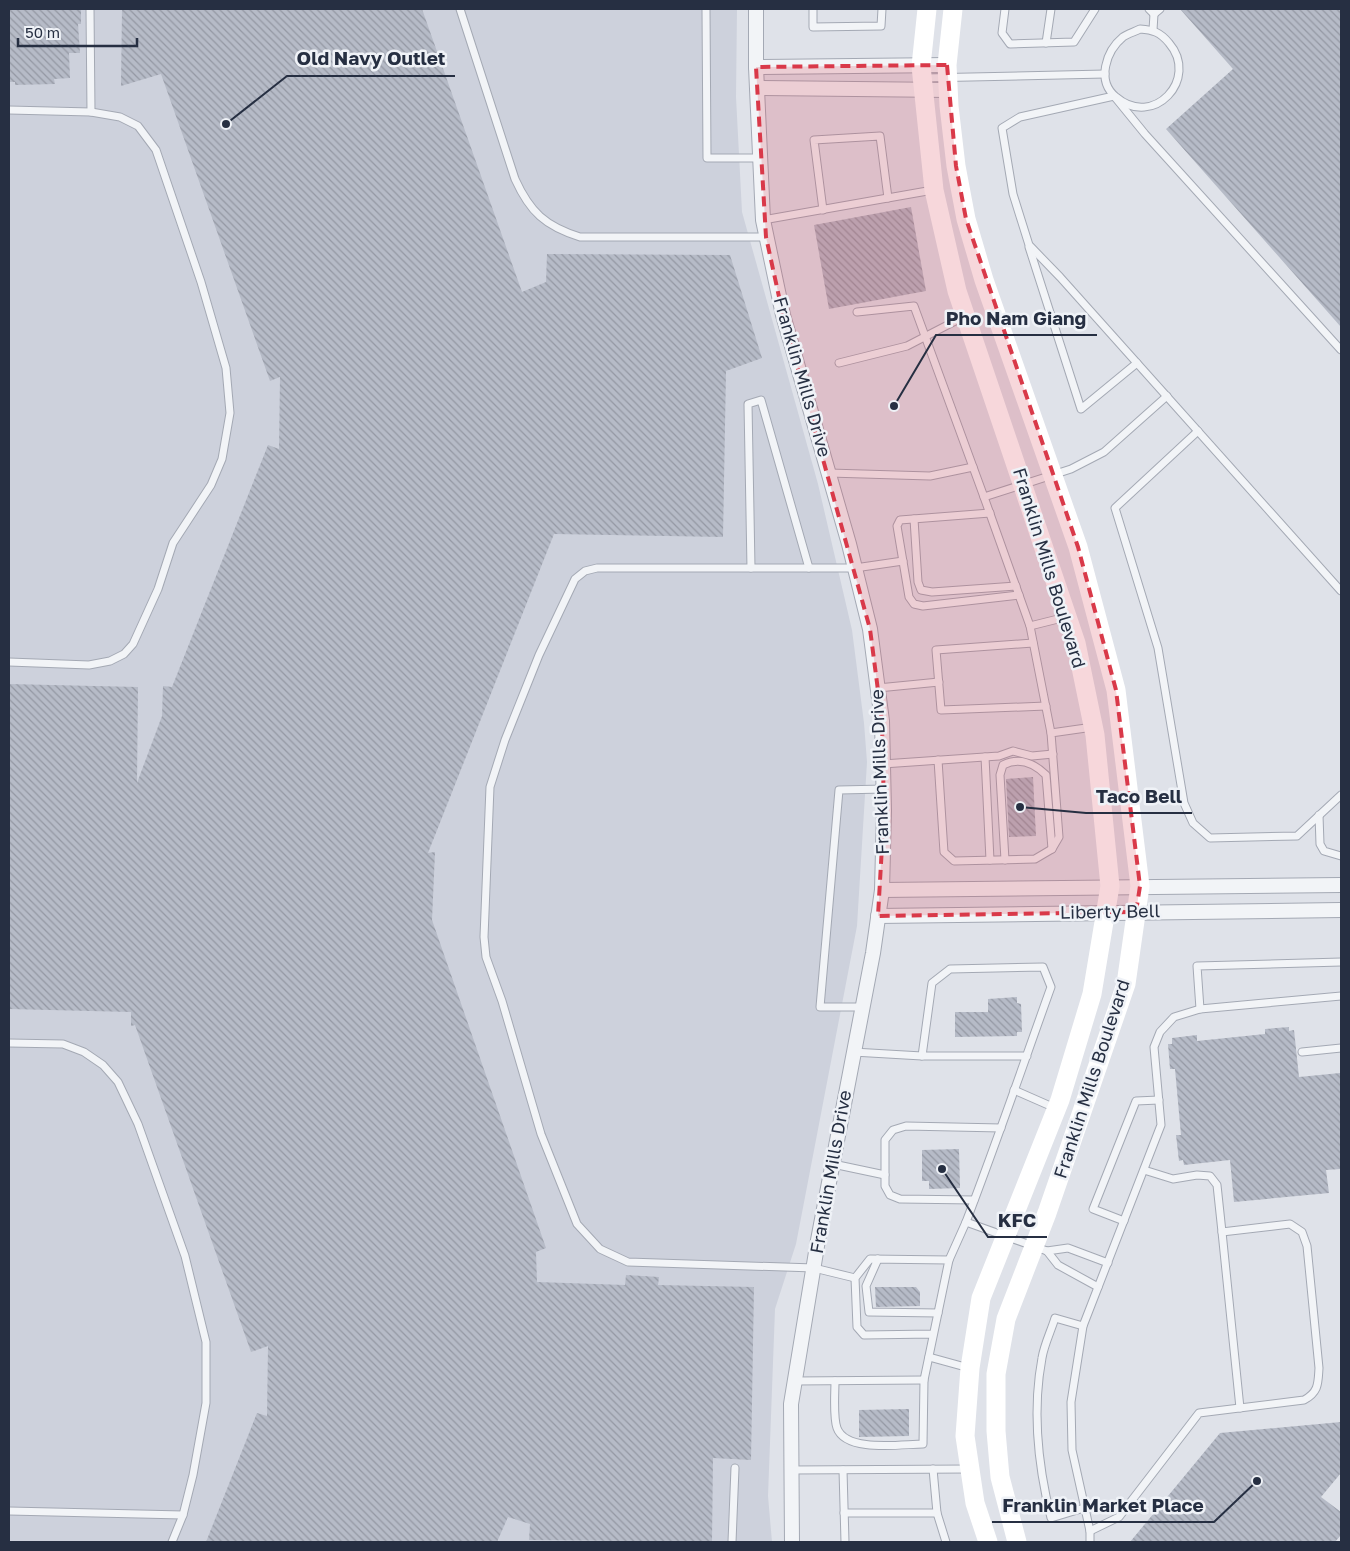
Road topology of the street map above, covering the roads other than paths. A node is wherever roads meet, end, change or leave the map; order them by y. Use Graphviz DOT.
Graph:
graph roads {
  1 [pos="90,9"];
  2 [pos="460,9"];
  3 [pos="706,9"];
  4 [pos="756,9"];
  5 [pos="813,9"];
  6 [pos="882,9"];
  7 [pos="928,9"];
  8 [pos="953,9"];
  9 [pos="1005,9"];
  10 [pos="1051,9"];
  11 [pos="1095,9"];
  12 [pos="1154,11"];
  13 [pos="1153,30"];
  14 [pos="1046,43"];
  15 [pos="756,67"];
  16 [pos="1105,74"];
  17 [pos="922,77"];
  18 [pos="947,77"];
  19 [pos="757,88"];
  20 [pos="1114,96"];
  21 [pos="9,110"];
  22 [pos="91,112"];
  23 [pos="760,158"];
  24 [pos="934,190"];
  25 [pos="888,198"];
  26 [pos="823,210"];
  27 [pos="763,220"];
  28 [pos="766,236"];
  29 [pos="1029,245"];
  30 [pos="857,312"];
  31 [pos="966,316"];
  32 [pos="926,338"];
  33 [pos="1341,350"];
  34 [pos="839,362"];
  35 [pos="1137,363"];
  36 [pos="1166,396"];
  37 [pos="1198,431"];
  38 [pos="973,467"];
  39 [pos="829,472"];
  40 [pos="1053,475"];
  41 [pos="1024,484"];
  42 [pos="984,496"];
  43 [pos="990,513"];
  44 [pos="914,519"];
  45 [pos="903,561"];
  46 [pos="751,568"];
  47 [pos="809,568"];
  48 [pos="855,568"];
  49 [pos="1016,586"];
  50 [pos="1341,591"];
  51 [pos="1019,595"];
  52 [pos="1068,617"];
  53 [pos="1030,626"];
  54 [pos="1033,643"];
  55 [pos="9,662"];
  56 [pos="939,682"];
  57 [pos="878,688"];
  58 [pos="1046,706"];
  59 [pos="1093,727"];
  60 [pos="1051,733"];
  61 [pos="1053,754"];
  62 [pos="985,757"];
  63 [pos="938,760"];
  64 [pos="883,764"];
  65 [pos="884,789"];
  66 [pos="1341,795"];
  67 [pos="1331,804"];
  68 [pos="1341,804"];
  69 [pos="1320,815"];
  70 [pos="1052,849"];
  71 [pos="1341,856"];
  72 [pos="990,860"];
  73 [pos="1005,860"];
  74 [pos="1341,885"];
  75 [pos="1110,886"];
  76 [pos="1140,886"];
  77 [pos="882,890"];
  78 [pos="1341,910"];
  79 [pos="1107,912"];
  80 [pos="1136,912"];
  81 [pos="878,916"];
  82 [pos="1341,962"];
  83 [pos="1341,996"];
  84 [pos="862,1008"];
  85 [pos="1200,1009"];
  86 [pos="9,1043"];
  87 [pos="1341,1048"];
  88 [pos="853,1052"];
  89 [pos="1302,1052"];
  90 [pos="922,1056"];
  91 [pos="1027,1056"];
  92 [pos="1014,1090"];
  93 [pos="1159,1100"];
  94 [pos="1056,1109"];
  95 [pos="1001,1128"];
  96 [pos="833,1164"];
  97 [pos="1144,1170"];
  98 [pos="885,1174"];
  99 [pos="974,1200"];
  100 [pos="1124,1221"];
  101 [pos="966,1222"];
  102 [pos="1222,1232"];
  103 [pos="1006,1236"];
  104 [pos="1041,1248"];
  105 [pos="878,1258"];
  106 [pos="949,1260"];
  107 [pos="1108,1263"];
  108 [pos="814,1268"];
  109 [pos="855,1278"];
  110 [pos="1098,1288"];
  111 [pos="938,1313"];
  112 [pos="1083,1326"];
  113 [pos="933,1334"];
  114 [pos="929,1357"];
  115 [pos="970,1368"];
  116 [pos="924,1380"];
  117 [pos="795,1381"];
  118 [pos="835,1381"];
  119 [pos="1240,1408"];
  120 [pos="735,1468"];
  121 [pos="970,1469"];
  122 [pos="792,1470"];
  123 [pos="843,1470"];
  124 [pos="933,1470"];
  125 [pos="1084,1508"];
  126 [pos="9,1511"];
  127 [pos="844,1513"];
  128 [pos="936,1513"];
  129 [pos="183,1515"];
  130 [pos="1090,1531"];
  131 [pos="172,1542"];
  132 [pos="732,1542"];
  133 [pos="792,1542"];
  134 [pos="845,1542"];
  135 [pos="946,1542"];
  136 [pos="988,1542"];
  137 [pos="1017,1542"];
  138 [pos="1090,1542"];
  1 -- 22 [label="lane"];
  2 -- 28 [label="lane"];
  3 -- 23 [label="lane"];
  4 -- 15 [label="street, Franklin Mills Drive"];
  5 -- 6 [label="lane"];
  7 -- 17 [label="street, Franklin Mills Boulevard"];
  8 -- 18 [label="street, Franklin Mills Boulevard"];
  9 -- 14 [label="lane"];
  10 -- 14 [label="lane"];
  11 -- 14 [label="lane"];
  12 -- 13 [label="lane"];
  13 -- 16 [label="lane"];
  13 -- 20 [label="lane"];
  15 -- 17 [label="street"];
  15 -- 19 [label="street, Franklin Mills Drive"];
  16 -- 18 [label="lane"];
  16 -- 20 [label="lane"];
  17 -- 18 [label="street"];
  17 -- 18 [label="street"];
  17 -- 19 [label="street"];
  17 -- 24 [label="street, Franklin Mills Boulevard"];
  18 -- 40 [label="street, Franklin Mills Boulevard"];
  19 -- 23 [label="street, Franklin Mills Drive"];
  20 -- 29 [label="lane"];
  20 -- 33 [label="lane"];
  21 -- 22 [label="lane"];
  22 -- 55 [label="lane"];
  23 -- 27 [label="street, Franklin Mills Drive"];
  24 -- 25 [label="lane"];
  24 -- 31 [label="street, Franklin Mills Boulevard"];
  25 -- 26 [label="lane"];
  25 -- 26 [label="lane"];
  26 -- 27 [label="lane"];
  27 -- 28 [label="street, Franklin Mills Drive"];
  28 -- 39 [label="street, Franklin Mills Drive"];
  29 -- 35 [label="lane"];
  29 -- 35 [label="lane"];
  30 -- 32 [label="lane"];
  31 -- 32 [label="lane"];
  31 -- 41 [label="street, Franklin Mills Boulevard"];
  32 -- 34 [label="lane"];
  32 -- 38 [label="lane"];
  35 -- 36 [label="lane"];
  36 -- 37 [label="lane"];
  36 -- 40 [label="lane"];
  37 -- 50 [label="lane"];
  37 -- 69 [label="lane"];
  38 -- 39 [label="lane"];
  38 -- 42 [label="lane"];
  39 -- 48 [label="street, Franklin Mills Drive"];
  40 -- 41 [label="lane"];
  40 -- 76 [label="street, Franklin Mills Boulevard"];
  41 -- 42 [label="lane"];
  41 -- 52 [label="street, Franklin Mills Boulevard"];
  42 -- 43 [label="lane"];
  43 -- 44 [label="lane"];
  43 -- 49 [label="lane"];
  44 -- 45 [label="lane"];
  44 -- 49 [label="lane"];
  45 -- 48 [label="lane"];
  45 -- 51 [label="lane"];
  46 -- 47 [label="lane"];
  46 -- 47 [label="lane"];
  46 -- 108 [label="lane"];
  47 -- 48 [label="lane"];
  48 -- 57 [label="street, Franklin Mills Drive"];
  49 -- 51 [label="lane"];
  51 -- 53 [label="lane"];
  52 -- 53 [label="lane"];
  52 -- 59 [label="street, Franklin Mills Boulevard"];
  53 -- 54 [label="lane"];
  54 -- 56 [label="lane"];
  54 -- 58 [label="lane"];
  56 -- 57 [label="lane"];
  56 -- 58 [label="lane"];
  57 -- 64 [label="street, Franklin Mills Drive"];
  58 -- 60 [label="lane"];
  59 -- 60 [label="lane"];
  59 -- 75 [label="street, Franklin Mills Boulevard"];
  60 -- 61 [label="lane"];
  61 -- 62 [label="lane"];
  61 -- 70 [label="lane"];
  62 -- 63 [label="lane"];
  62 -- 72 [label="lane"];
  63 -- 64 [label="lane"];
  63 -- 72 [label="lane"];
  64 -- 65 [label="street, Franklin Mills Drive"];
  65 -- 77 [label="street, Franklin Mills Drive"];
  65 -- 84 [label="lane"];
  66 -- 67 [label="lane"];
  67 -- 68 [label="lane"];
  67 -- 69 [label="lane"];
  69 -- 71 [label="lane"];
  70 -- 73 [label="lane"];
  70 -- 73 [label="lane"];
  72 -- 73 [label="lane"];
  74 -- 76 [label="street, Liberty Bell"];
  75 -- 76 [label="street, Liberty Bell"];
  75 -- 77 [label="street, Liberty Bell"];
  75 -- 79 [label="street, Franklin Mills Boulevard"];
  76 -- 80 [label="street, Franklin Mills Boulevard"];
  77 -- 81 [label="street, Franklin Mills Drive"];
  78 -- 80 [label="street, Liberty Bell"];
  79 -- 80 [label="street, Liberty Bell"];
  79 -- 81 [label="street, Liberty Bell"];
  79 -- 94 [label="street, Franklin Mills Boulevard"];
  80 -- 104 [label="street, Franklin Mills Boulevard"];
  81 -- 84 [label="street, Franklin Mills Drive"];
  82 -- 85 [label="lane"];
  83 -- 85 [label="lane"];
  84 -- 88 [label="street, Franklin Mills Drive"];
  85 -- 93 [label="lane"];
  86 -- 129 [label="lane"];
  87 -- 89 [label="lane"];
  88 -- 90 [label="lane"];
  88 -- 96 [label="street, Franklin Mills Drive"];
  90 -- 91 [label="lane"];
  90 -- 91 [label="lane"];
  91 -- 92 [label="lane"];
  92 -- 94 [label="lane"];
  92 -- 95 [label="lane"];
  93 -- 97 [label="lane"];
  93 -- 100 [label="lane"];
  94 -- 103 [label="street, Franklin Mills Boulevard"];
  95 -- 98 [label="lane"];
  95 -- 99 [label="lane"];
  96 -- 98 [label="lane"];
  96 -- 108 [label="street, Franklin Mills Drive"];
  97 -- 100 [label="lane"];
  97 -- 102 [label="lane"];
  98 -- 99 [label="lane"];
  99 -- 101 [label="lane"];
  100 -- 107 [label="lane"];
  101 -- 103 [label="lane"];
  101 -- 106 [label="lane"];
  102 -- 119 [label="lane"];
  102 -- 119 [label="lane"];
  103 -- 104 [label="lane"];
  103 -- 115 [label="street, Franklin Mills Boulevard"];
  104 -- 107 [label="lane"];
  104 -- 110 [label="lane"];
  104 -- 137 [label="street, Franklin Mills Boulevard"];
  105 -- 106 [label="lane"];
  105 -- 109 [label="lane"];
  105 -- 111 [label="lane"];
  106 -- 111 [label="lane"];
  107 -- 110 [label="lane"];
  108 -- 109 [label="lane"];
  108 -- 117 [label="street, Franklin Mills Drive"];
  109 -- 113 [label="lane"];
  110 -- 112 [label="lane"];
  111 -- 113 [label="lane"];
  112 -- 125 [label="lane"];
  112 -- 125 [label="lane"];
  113 -- 114 [label="lane"];
  114 -- 115 [label="lane"];
  114 -- 116 [label="lane"];
  115 -- 121 [label="street, Franklin Mills Boulevard"];
  116 -- 118 [label="lane"];
  116 -- 118 [label="lane"];
  117 -- 118 [label="lane"];
  117 -- 122 [label="street, Franklin Mills Drive"];
  119 -- 130 [label="lane"];
  120 -- 132 [label="lane"];
  121 -- 124 [label="lane"];
  121 -- 136 [label="street, Franklin Mills Boulevard"];
  122 -- 123 [label="lane"];
  122 -- 133 [label="street, Franklin Mills Drive"];
  123 -- 124 [label="lane"];
  123 -- 127 [label="lane"];
  124 -- 128 [label="lane"];
  125 -- 130 [label="lane"];
  126 -- 129 [label="lane"];
  127 -- 128 [label="lane"];
  127 -- 134 [label="lane"];
  128 -- 135 [label="lane"];
  129 -- 131 [label="lane"];
  130 -- 138 [label="lane"];
}
